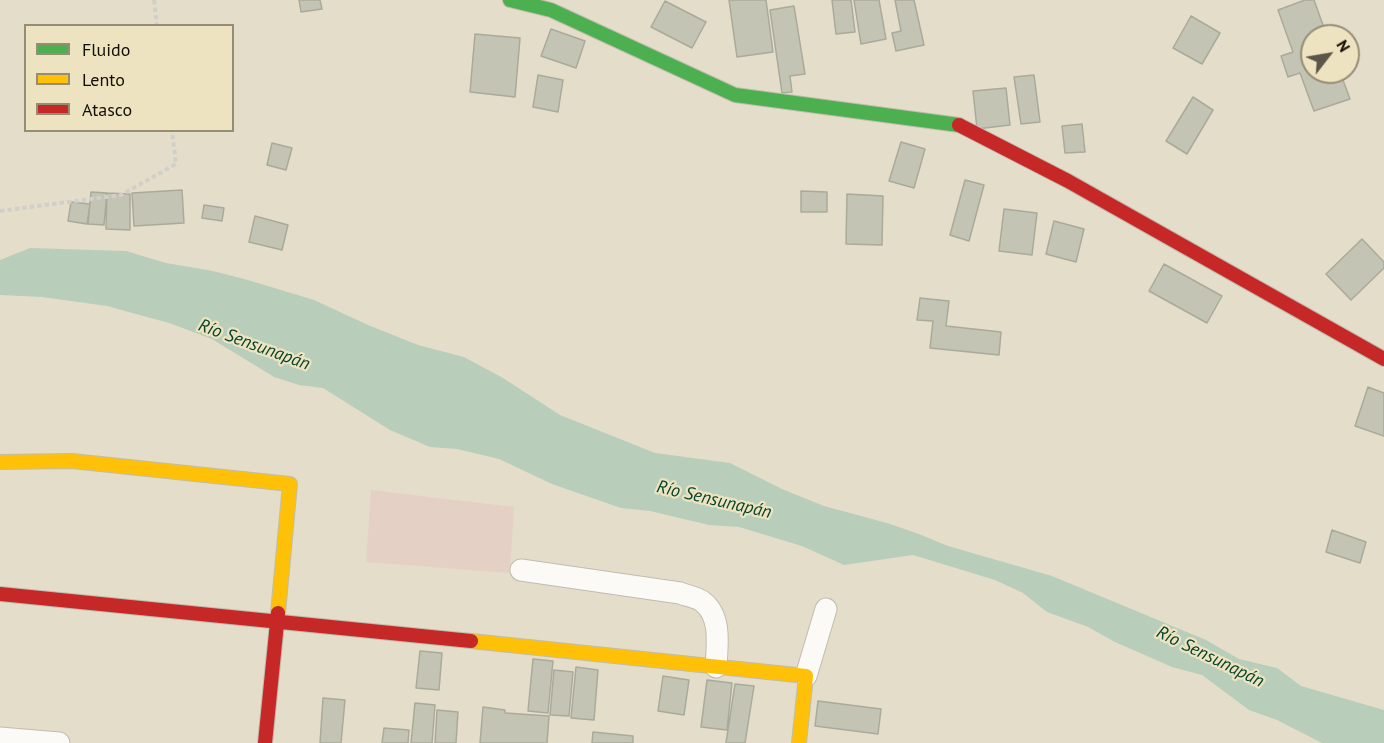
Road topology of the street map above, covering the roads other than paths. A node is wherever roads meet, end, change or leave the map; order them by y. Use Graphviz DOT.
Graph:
graph roads {
  1 [pos="510,0"];
  2 [pos="1384,359"];
  3 [pos="0,462"];
  4 [pos="521,570"];
  5 [pos="0,594"];
  6 [pos="826,609"];
  7 [pos="276,620"];
  8 [pos="716,667"];
  9 [pos="806,676"];
  10 [pos="0,738"];
  11 [pos="59,743"];
  12 [pos="265,743"];
  13 [pos="799,743"];
  1 -- 2 [label="street"];
  3 -- 7 [label="street"];
  4 -- 8 [label="street"];
  5 -- 7 [label="street"];
  6 -- 9 [label="street"];
  7 -- 8 [label="street"];
  7 -- 12 [label="street"];
  8 -- 9 [label="street"];
  9 -- 13 [label="street"];
  10 -- 11 [label="street"];
}
